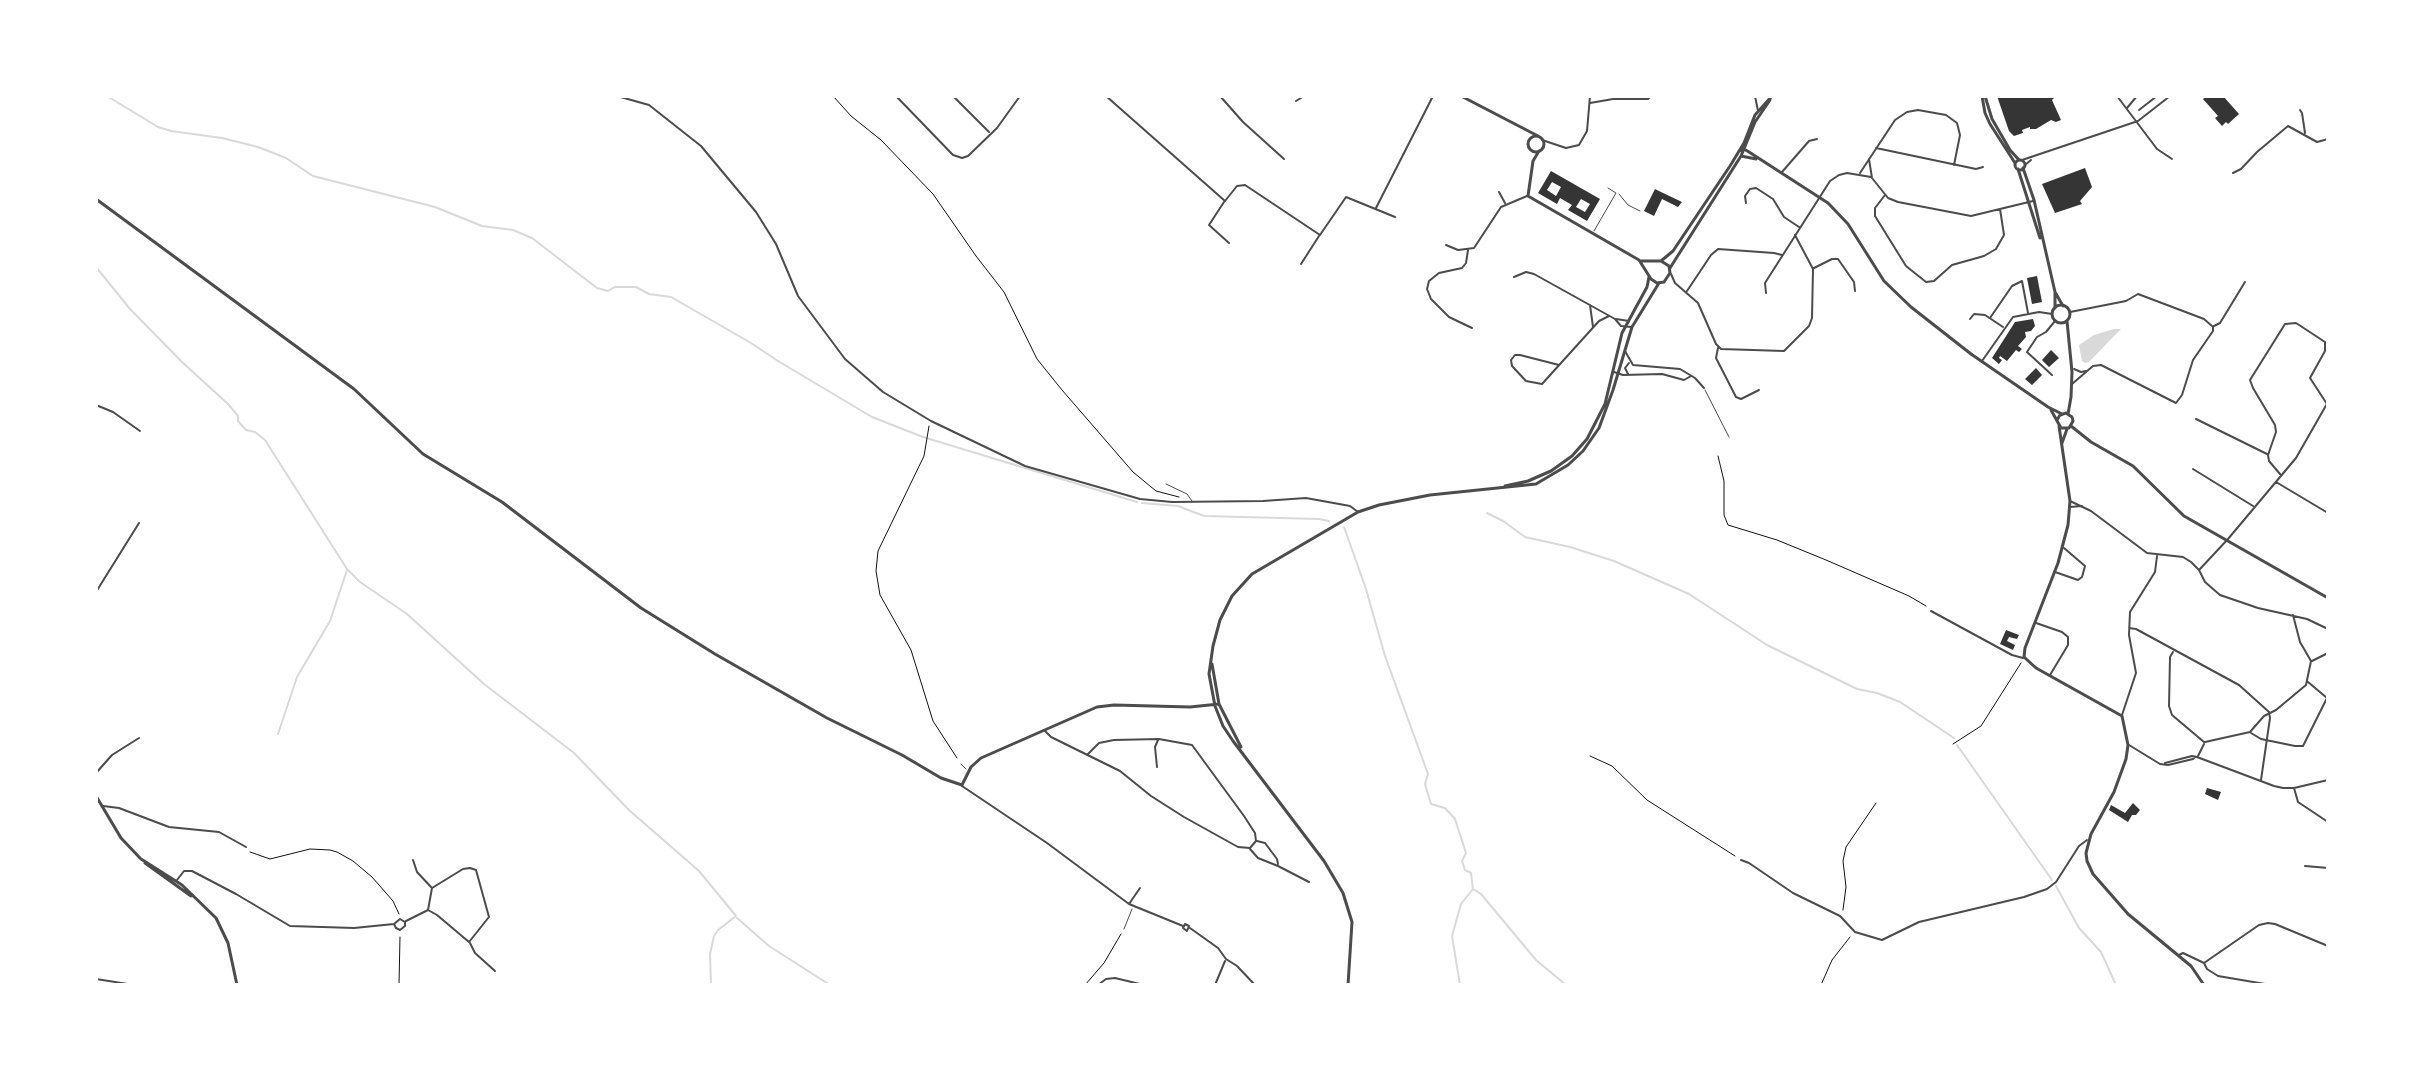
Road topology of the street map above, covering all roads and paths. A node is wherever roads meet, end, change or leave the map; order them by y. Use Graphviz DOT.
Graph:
graph roads {
  1 [pos="617,96"];
  2 [pos="833,96"];
  3 [pos="896,96"];
  4 [pos="953,96"];
  5 [pos="1020,96"];
  6 [pos="1106,96"];
  7 [pos="1220,96"];
  8 [pos="1304,96"];
  9 [pos="1433,96"];
  10 [pos="1461,96"];
  11 [pos="1590,96"];
  12 [pos="1651,96"];
  13 [pos="1755,96"];
  14 [pos="1772,96"];
  15 [pos="1984,96"];
  16 [pos="2117,96"];
  17 [pos="2137,96"];
  18 [pos="2148,96"];
  19 [pos="2157,96"];
  20 [pos="2170,96"];
  21 [pos="2152,100"];
  22 [pos="1296,101"];
  23 [pos="1589,103"];
  24 [pos="2126,109"];
  25 [pos="2139,110"];
  26 [pos="2300,110"];
  27 [pos="1761,111"];
  28 [pos="2138,121"];
  29 [pos="1526,130"];
  30 [pos="991,134"];
  31 [pos="2305,135"];
  32 [pos="1540,138"];
  33 [pos="1817,139"];
  34 [pos="2328,139"];
  35 [pos="1529,142"];
  36 [pos="1876,148"];
  37 [pos="1531,150"];
  38 [pos="1539,151"];
  39 [pos="1741,152"];
  40 [pos="2035,157"];
  41 [pos="1284,159"];
  42 [pos="1869,159"];
  43 [pos="2172,159"];
  44 [pos="1533,161"];
  45 [pos="2018,161"];
  46 [pos="1954,165"];
  47 [pos="1983,167"];
  48 [pos="2022,168"];
  49 [pos="1781,173"];
  50 [pos="2233,173"];
  51 [pos="1859,174"];
  52 [pos="1872,178"];
  53 [pos="1608,188"];
  54 [pos="1499,192"];
  55 [pos="1616,193"];
  56 [pos="1885,195"];
  57 [pos="1528,196"];
  58 [pos="1820,198"];
  59 [pos="96,199"];
  60 [pos="1225,201"];
  61 [pos="2032,201"];
  62 [pos="1746,203"];
  63 [pos="1506,204"];
  64 [pos="1376,208"];
  65 [pos="2000,209"];
  66 [pos="1640,211"];
  67 [pos="1395,217"];
  68 [pos="1800,227"];
  69 [pos="1593,233"];
  70 [pos="1320,235"];
  71 [pos="1795,235"];
  72 [pos="1229,243"];
  73 [pos="1446,245"];
  74 [pos="1468,250"];
  75 [pos="1782,255"];
  76 [pos="1639,260"];
  77 [pos="1661,261"];
  78 [pos="1653,262"];
  79 [pos="1301,264"];
  80 [pos="1813,269"];
  81 [pos="1670,270"];
  82 [pos="1648,274"];
  83 [pos="1514,277"];
  84 [pos="1662,282"];
  85 [pos="2245,282"];
  86 [pos="1675,283"];
  87 [pos="1855,291"];
  88 [pos="1686,292"];
  89 [pos="2055,292"];
  90 [pos="1766,293"];
  91 [pos="1590,305"];
  92 [pos="2063,306"];
  93 [pos="2055,308"];
  94 [pos="2070,312"];
  95 [pos="2028,314"];
  96 [pos="2052,314"];
  97 [pos="1609,316"];
  98 [pos="1990,318"];
  99 [pos="1615,319"];
  100 [pos="1970,319"];
  101 [pos="1628,320"];
  102 [pos="2055,321"];
  103 [pos="2067,321"];
  104 [pos="2061,323"];
  105 [pos="1625,327"];
  106 [pos="1632,327"];
  107 [pos="2213,327"];
  108 [pos="1472,328"];
  109 [pos="1593,328"];
  110 [pos="2005,328"];
  111 [pos="2067,335"];
  112 [pos="1719,347"];
  113 [pos="1625,349"];
  114 [pos="1629,362"];
  115 [pos="1981,362"];
  116 [pos="1559,365"];
  117 [pos="2072,367"];
  118 [pos="2088,371"];
  119 [pos="1616,373"];
  120 [pos="1630,374"];
  121 [pos="2052,375"];
  122 [pos="1692,376"];
  123 [pos="2072,384"];
  124 [pos="1704,388"];
  125 [pos="1759,390"];
  126 [pos="2328,404"];
  127 [pos="96,405"];
  128 [pos="2048,407"];
  129 [pos="2065,414"];
  130 [pos="2196,419"];
  131 [pos="2057,420"];
  132 [pos="931,421"];
  133 [pos="2059,426"];
  134 [pos="2069,427"];
  135 [pos="140,431"];
  136 [pos="1729,437"];
  137 [pos="2062,443"];
  138 [pos="2268,455"];
  139 [pos="1718,456"];
  140 [pos="2193,469"];
  141 [pos="2280,474"];
  142 [pos="2275,481"];
  143 [pos="1166,484"];
  144 [pos="1167,495"];
  145 [pos="1192,501"];
  146 [pos="2070,501"];
  147 [pos="2083,506"];
  148 [pos="2070,507"];
  149 [pos="2254,507"];
  150 [pos="1358,512"];
  151 [pos="2328,513"];
  152 [pos="139,523"];
  153 [pos="2228,539"];
  154 [pos="2063,547"];
  155 [pos="2157,556"];
  156 [pos="2199,570"];
  157 [pos="2054,571"];
  158 [pos="96,592"];
  159 [pos="2328,598"];
  160 [pos="1931,611"];
  161 [pos="2292,615"];
  162 [pos="2035,623"];
  163 [pos="2129,628"];
  164 [pos="2328,629"];
  165 [pos="2173,651"];
  166 [pos="2328,653"];
  167 [pos="2024,657"];
  168 [pos="2311,661"];
  169 [pos="2050,676"];
  170 [pos="2308,682"];
  171 [pos="1217,705"];
  172 [pos="2269,712"];
  173 [pos="2122,716"];
  174 [pos="1052,726"];
  175 [pos="1044,729"];
  176 [pos="2250,732"];
  177 [pos="139,738"];
  178 [pos="1057,739"];
  179 [pos="1159,739"];
  180 [pos="2268,740"];
  181 [pos="2205,742"];
  182 [pos="1953,744"];
  183 [pos="2128,745"];
  184 [pos="1088,754"];
  185 [pos="1590,756"];
  186 [pos="2196,757"];
  187 [pos="961,764"];
  188 [pos="1157,767"];
  189 [pos="968,771"];
  190 [pos="96,773"];
  191 [pos="2261,780"];
  192 [pos="2328,780"];
  193 [pos="962,785"];
  194 [pos="2294,788"];
  195 [pos="96,796"];
  196 [pos="1876,803"];
  197 [pos="102,807"];
  198 [pos="2328,822"];
  199 [pos="2088,840"];
  200 [pos="1256,841"];
  201 [pos="246,847"];
  202 [pos="1250,848"];
  203 [pos="413,860"];
  204 [pos="1741,860"];
  205 [pos="1278,866"];
  206 [pos="2305,866"];
  207 [pos="2328,868"];
  208 [pos="1309,882"];
  209 [pos="175,883"];
  210 [pos="432,888"];
  211 [pos="1140,888"];
  212 [pos="1131,906"];
  213 [pos="428,910"];
  214 [pos="1840,916"];
  215 [pos="400,919"];
  216 [pos="405,922"];
  217 [pos="394,924"];
  218 [pos="1124,929"];
  219 [pos="400,930"];
  220 [pos="1855,932"];
  221 [pos="469,942"];
  222 [pos="2328,946"];
  223 [pos="2178,955"];
  224 [pos="1226,959"];
  225 [pos="2204,963"];
  226 [pos="495,971"];
  227 [pos="96,979"];
  228 [pos="134,985"];
  229 [pos="237,985"];
  230 [pos="399,985"];
  231 [pos="1085,985"];
  232 [pos="1098,985"];
  233 [pos="1144,985"];
  234 [pos="1215,985"];
  235 [pos="1255,985"];
  236 [pos="1348,985"];
  237 [pos="1821,985"];
  238 [pos="2204,985"];
  239 [pos="2271,985"];
  1 -- 132 [label="street"];
  2 -- 144 [label="path"];
  3 -- 30 [label="street"];
  4 -- 30 [label="street"];
  5 -- 30 [label="street"];
  6 -- 60 [label="street"];
  7 -- 41 [label="street"];
  8 -- 22 [label="street"];
  9 -- 64 [label="street"];
  10 -- 29 [label="street"];
  11 -- 23 [label="street"];
  12 -- 23 [label="street"];
  13 -- 27 [label="street"];
  14 -- 27 [label="street"];
  15 -- 45 [label="street"];
  15 -- 45 [label="street"];
  16 -- 24 [label="street"];
  17 -- 24 [label="street"];
  18 -- 21 [label="street"];
  19 -- 21 [label="street"];
  20 -- 28 [label="street"];
  21 -- 25 [label="street"];
  23 -- 32 [label="street"];
  24 -- 28 [label="street"];
  26 -- 31 [label="street"];
  27 -- 39 [label="street"];
  28 -- 40 [label="street"];
  28 -- 43 [label="street"];
  29 -- 32 [label="street"];
  29 -- 35 [label="street"];
  31 -- 34 [label="street"];
  31 -- 50 [label="street"];
  32 -- 35 [label="street"];
  32 -- 38 [label="street"];
  33 -- 49 [label="street"];
  35 -- 37 [label="street"];
  36 -- 42 [label="street"];
  36 -- 46 [label="street"];
  36 -- 46 [label="street"];
  37 -- 38 [label="street"];
  37 -- 44 [label="street"];
  38 -- 44 [label="street"];
  39 -- 49 [label="street"];
  39 -- 77 [label="street"];
  39 -- 81 [label="street"];
  40 -- 45 [label="street"];
  40 -- 48 [label="street"];
  42 -- 51 [label="street"];
  42 -- 52 [label="street"];
  44 -- 57 [label="street"];
  45 -- 48 [label="street"];
  45 -- 48 [label="street"];
  46 -- 47 [label="street"];
  48 -- 61 [label="street"];
  49 -- 58 [label="street"];
  51 -- 52 [label="street"];
  51 -- 58 [label="street"];
  52 -- 56 [label="street"];
  53 -- 55 [label="lane"];
  54 -- 63 [label="street"];
  55 -- 66 [label="lane"];
  55 -- 69 [label="lane"];
  56 -- 65 [label="street"];
  56 -- 65 [label="street"];
  57 -- 63 [label="street"];
  57 -- 69 [label="street"];
  58 -- 68 [label="street"];
  58 -- 115 [label="street"];
  59 -- 193 [label="street"];
  60 -- 70 [label="street"];
  60 -- 72 [label="street"];
  61 -- 65 [label="street"];
  61 -- 89 [label="street"];
  62 -- 68 [label="street"];
  63 -- 74 [label="street"];
  64 -- 67 [label="street"];
  64 -- 70 [label="street"];
  68 -- 71 [label="street"];
  69 -- 76 [label="street"];
  70 -- 79 [label="street"];
  71 -- 75 [label="street"];
  71 -- 80 [label="street"];
  73 -- 74 [label="street"];
  74 -- 108 [label="street"];
  75 -- 88 [label="street"];
  75 -- 90 [label="street"];
  76 -- 78 [label="street"];
  76 -- 82 [label="street"];
  77 -- 78 [label="street"];
  77 -- 81 [label="street"];
  78 -- 82 [label="street"];
  80 -- 87 [label="street"];
  80 -- 112 [label="street"];
  81 -- 84 [label="street"];
  81 -- 86 [label="street"];
  82 -- 84 [label="street"];
  82 -- 101 [label="street"];
  83 -- 91 [label="street"];
  84 -- 86 [label="street"];
  84 -- 106 [label="street"];
  85 -- 107 [label="street"];
  86 -- 88 [label="street"];
  88 -- 112 [label="street"];
  89 -- 92 [label="street"];
  89 -- 93 [label="street"];
  91 -- 97 [label="street"];
  91 -- 109 [label="street"];
  92 -- 93 [label="street"];
  92 -- 94 [label="street"];
  93 -- 96 [label="street"];
  94 -- 103 [label="street"];
  94 -- 107 [label="street"];
  95 -- 96 [label="street"];
  95 -- 98 [label="street"];
  95 -- 110 [label="street"];
  96 -- 102 [label="street"];
  97 -- 99 [label="street"];
  97 -- 109 [label="street"];
  98 -- 100 [label="street"];
  98 -- 110 [label="street"];
  99 -- 101 [label="street"];
  99 -- 105 [label="street"];
  101 -- 105 [label="street"];
  101 -- 106 [label="street"];
  102 -- 104 [label="street"];
  102 -- 121 [label="street"];
  103 -- 104 [label="street"];
  103 -- 111 [label="street"];
  104 -- 111 [label="street"];
  105 -- 106 [label="street"];
  105 -- 119 [label="street"];
  106 -- 113 [label="street"];
  107 -- 118 [label="street"];
  109 -- 116 [label="street"];
  110 -- 115 [label="street"];
  111 -- 117 [label="street"];
  112 -- 125 [label="street"];
  113 -- 114 [label="street"];
  113 -- 119 [label="street"];
  114 -- 120 [label="street"];
  114 -- 122 [label="street"];
  115 -- 128 [label="street"];
  116 -- 116 [label="street"];
  117 -- 118 [label="street"];
  117 -- 123 [label="street"];
  118 -- 123 [label="street"];
  119 -- 120 [label="street"];
  119 -- 150 [label="street"];
  120 -- 122 [label="street"];
  122 -- 124 [label="street"];
  123 -- 129 [label="street"];
  124 -- 136 [label="lane"];
  126 -- 138 [label="street"];
  126 -- 141 [label="street"];
  127 -- 135 [label="street"];
  128 -- 129 [label="street"];
  128 -- 131 [label="street"];
  129 -- 131 [label="street"];
  129 -- 134 [label="street"];
  130 -- 138 [label="street"];
  131 -- 133 [label="street"];
  132 -- 145 [label="street"];
  132 -- 187 [label="path"];
  133 -- 134 [label="street"];
  133 -- 137 [label="street"];
  134 -- 137 [label="street"];
  134 -- 153 [label="street"];
  137 -- 146 [label="street"];
  138 -- 141 [label="street"];
  139 -- 160 [label="path"];
  140 -- 149 [label="street"];
  141 -- 142 [label="street"];
  142 -- 149 [label="street"];
  142 -- 151 [label="street"];
  143 -- 145 [label="lane"];
  145 -- 150 [label="street"];
  146 -- 147 [label="street"];
  146 -- 148 [label="street"];
  147 -- 148 [label="street"];
  147 -- 155 [label="street"];
  148 -- 154 [label="street"];
  149 -- 153 [label="street"];
  150 -- 171 [label="street"];
  152 -- 158 [label="street"];
  153 -- 156 [label="street"];
  153 -- 159 [label="street"];
  154 -- 157 [label="street"];
  154 -- 157 [label="street"];
  155 -- 156 [label="street"];
  155 -- 163 [label="street"];
  156 -- 161 [label="street"];
  157 -- 162 [label="street"];
  160 -- 167 [label="street"];
  161 -- 164 [label="street"];
  161 -- 168 [label="street"];
  162 -- 167 [label="street"];
  162 -- 169 [label="street"];
  163 -- 165 [label="street"];
  163 -- 173 [label="street"];
  165 -- 172 [label="street"];
  165 -- 181 [label="street"];
  166 -- 168 [label="street"];
  167 -- 169 [label="street"];
  167 -- 182 [label="path"];
  168 -- 170 [label="street"];
  169 -- 173 [label="street"];
  170 -- 172 [label="street"];
  170 -- 180 [label="street"];
  171 -- 174 [label="street"];
  171 -- 236 [label="street"];
  172 -- 176 [label="street"];
  172 -- 180 [label="street"];
  173 -- 183 [label="street"];
  174 -- 175 [label="street"];
  174 -- 178 [label="street"];
  175 -- 178 [label="street"];
  175 -- 189 [label="street"];
  176 -- 180 [label="street"];
  176 -- 181 [label="street"];
  177 -- 190 [label="street"];
  178 -- 184 [label="street"];
  179 -- 184 [label="street"];
  179 -- 188 [label="street"];
  179 -- 200 [label="street"];
  180 -- 191 [label="street"];
  181 -- 186 [label="street"];
  183 -- 186 [label="street"];
  183 -- 199 [label="street"];
  184 -- 202 [label="street"];
  185 -- 204 [label="path"];
  186 -- 191 [label="street"];
  187 -- 189 [label="lane"];
  189 -- 193 [label="street"];
  191 -- 194 [label="street"];
  192 -- 194 [label="street"];
  193 -- 212 [label="street"];
  194 -- 198 [label="street"];
  195 -- 197 [label="street"];
  196 -- 214 [label="path"];
  197 -- 201 [label="street"];
  197 -- 209 [label="street"];
  199 -- 220 [label="street"];
  199 -- 223 [label="street"];
  200 -- 202 [label="street"];
  200 -- 205 [label="street"];
  201 -- 215 [label="path"];
  202 -- 205 [label="street"];
  203 -- 210 [label="street"];
  204 -- 214 [label="street"];
  205 -- 208 [label="street"];
  206 -- 207 [label="street"];
  209 -- 217 [label="street"];
  209 -- 229 [label="street"];
  210 -- 213 [label="street"];
  210 -- 221 [label="street"];
  211 -- 212 [label="street"];
  212 -- 218 [label="lane"];
  212 -- 224 [label="street"];
  213 -- 216 [label="street"];
  213 -- 221 [label="street"];
  214 -- 220 [label="street"];
  215 -- 216 [label="street"];
  215 -- 217 [label="street"];
  216 -- 219 [label="street"];
  217 -- 219 [label="street"];
  218 -- 231 [label="path"];
  219 -- 230 [label="path"];
  220 -- 237 [label="path"];
  221 -- 226 [label="street"];
  222 -- 225 [label="street"];
  223 -- 225 [label="street"];
  223 -- 238 [label="street"];
  224 -- 234 [label="street"];
  224 -- 235 [label="street"];
  225 -- 239 [label="street"];
  227 -- 228 [label="street"];
  232 -- 233 [label="street"];
}
